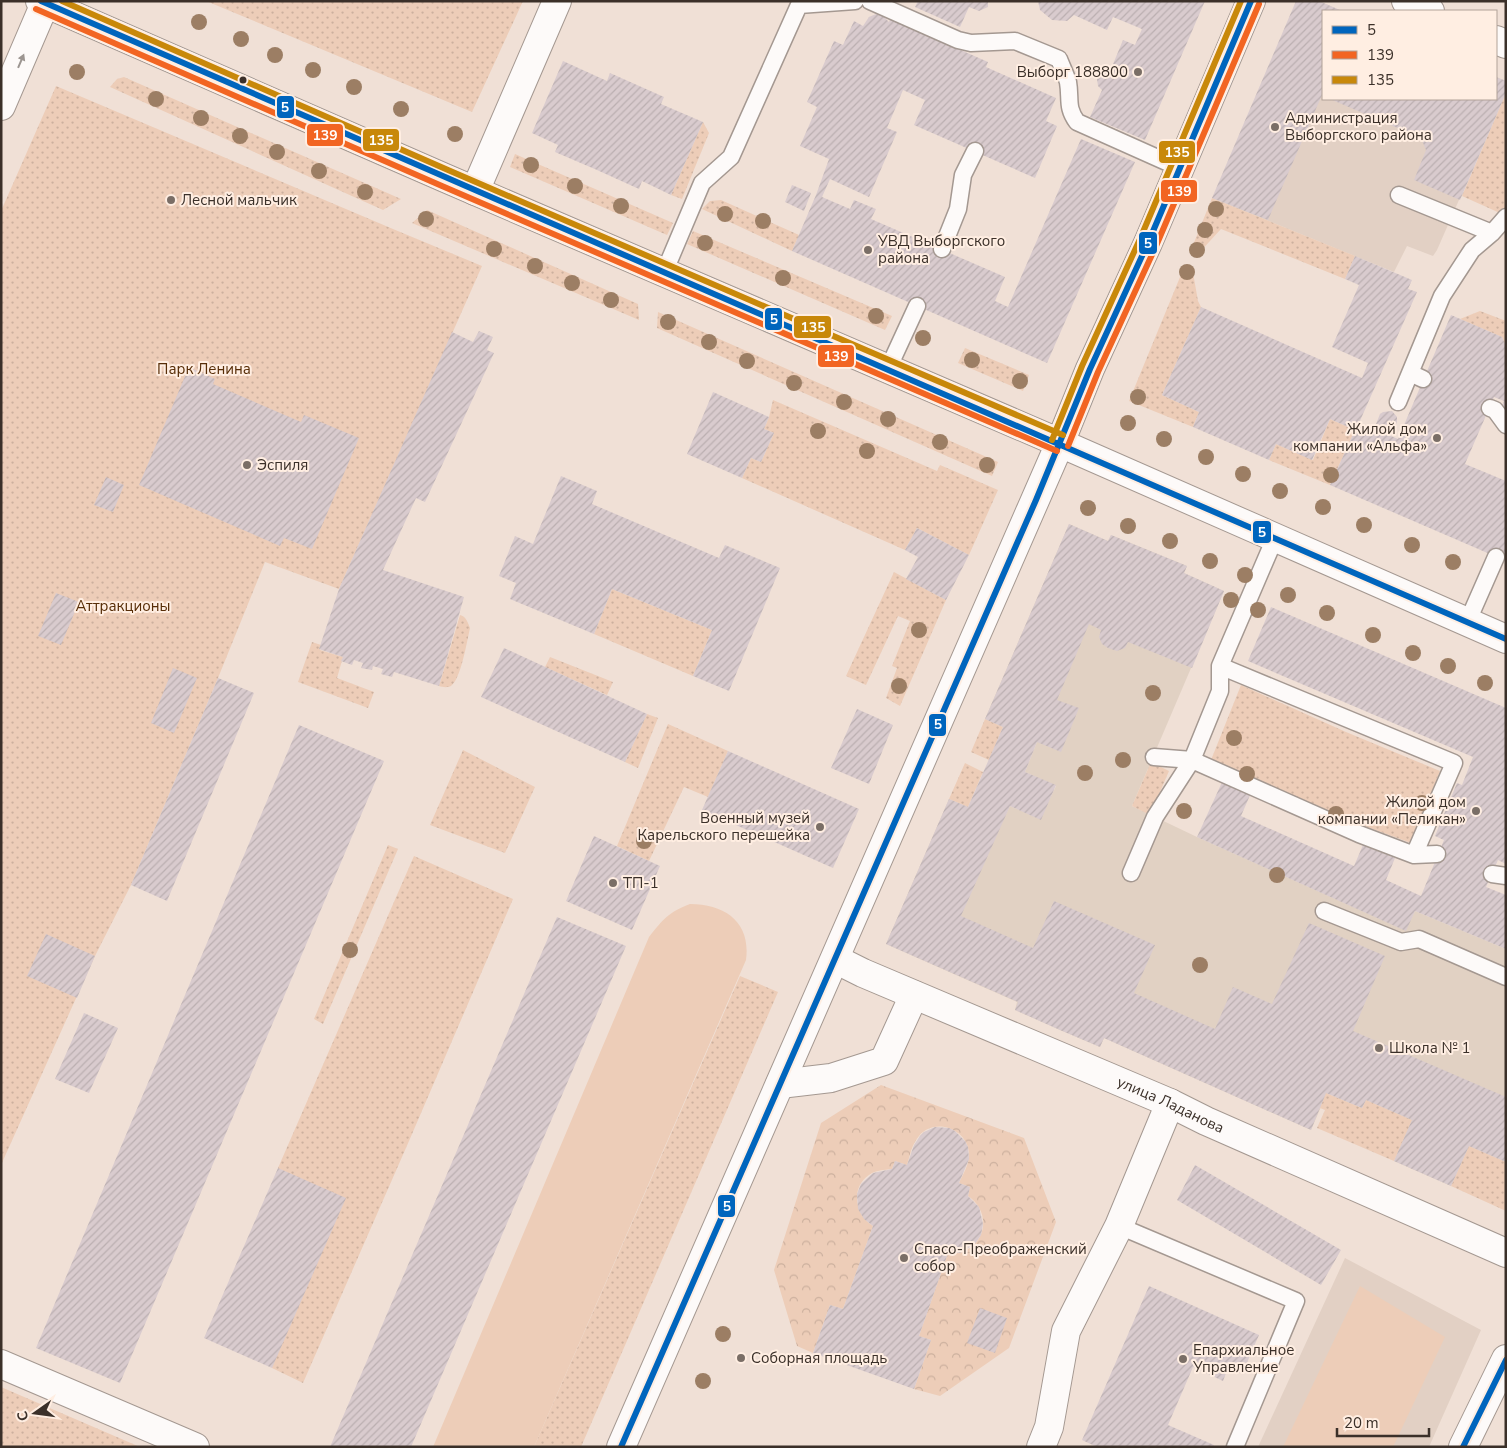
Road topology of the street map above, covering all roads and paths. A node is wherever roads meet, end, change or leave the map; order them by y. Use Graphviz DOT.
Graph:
graph roads {
  1 [pos="557,1"];
  2 [pos="856,1"];
  3 [pos="870,1"];
  4 [pos="1252,1"];
  5 [pos="1406,1"];
  6 [pos="44,2"];
  7 [pos="1428,10"];
  8 [pos="1,106"];
  9 [pos="975,151"];
  10 [pos="1180,168"];
  11 [pos="475,191"];
  12 [pos="1399,195"];
  13 [pos="1506,217"];
  14 [pos="1492,233"];
  15 [pos="942,249"];
  16 [pos="664,273"];
  17 [pos="917,306"];
  18 [pos="888,369"];
  19 [pos="1398,402"];
  20 [pos="1490,408"];
  21 [pos="1506,425"];
  22 [pos="1060,443"];
  23 [pos="1275,538"];
  24 [pos="1496,557"];
  25 [pos="1467,623"];
  26 [pos="1506,639"];
  27 [pos="1220,666"];
  28 [pos="1154,757"];
  29 [pos="1192,760"];
  30 [pos="1437,854"];
  31 [pos="1414,855"];
  32 [pos="1131,873"];
  33 [pos="1324,911"];
  34 [pos="835,959"];
  35 [pos="1506,976"];
  36 [pos="914,994"];
  37 [pos="780,1084"];
  38 [pos="1170,1103"];
  39 [pos="1119,1226"];
  40 [pos="1506,1253"];
  41 [pos="1506,1359"];
  42 [pos="1,1364"];
  43 [pos="195,1447"];
  44 [pos="622,1447"];
  45 [pos="1041,1447"];
  46 [pos="1235,1447"];
  47 [pos="1463,1447"];
  1 -- 11 [label="street"];
  2 -- 16 [label="lane"];
  3 -- 10 [label="lane"];
  4 -- 10 [label="street"];
  5 -- 7 [label="street"];
  8 -- 6 [label="street, one-way"];
  6 -- 11 [label="street"];
  9 -- 15 [label="lane"];
  10 -- 22 [label="street"];
  11 -- 16 [label="street"];
  12 -- 14 [label="lane"];
  13 -- 14 [label="lane"];
  14 -- 19 [label="lane"];
  16 -- 18 [label="street"];
  17 -- 18 [label="lane"];
  18 -- 22 [label="street"];
  20 -- 21 [label="lane"];
  22 -- 23 [label="street"];
  22 -- 34 [label="street"];
  23 -- 25 [label="street"];
  23 -- 27 [label="lane"];
  24 -- 25 [label="lane"];
  25 -- 26 [label="street"];
  27 -- 29 [label="lane"];
  27 -- 31 [label="lane"];
  28 -- 29 [label="lane"];
  29 -- 31 [label="lane"];
  29 -- 32 [label="lane"];
  30 -- 31 [label="lane"];
  33 -- 35 [label="lane"];
  34 -- 36 [label="street, улица Ладанова"];
  34 -- 37 [label="street"];
  36 -- 37 [label="street"];
  36 -- 38 [label="street, улица Ладанова"];
  37 -- 44 [label="street"];
  38 -- 39 [label="street"];
  38 -- 40 [label="street, улица Ладанова"];
  39 -- 45 [label="street"];
  39 -- 46 [label="lane"];
  41 -- 47 [label="street"];
  42 -- 43 [label="street"];
}
